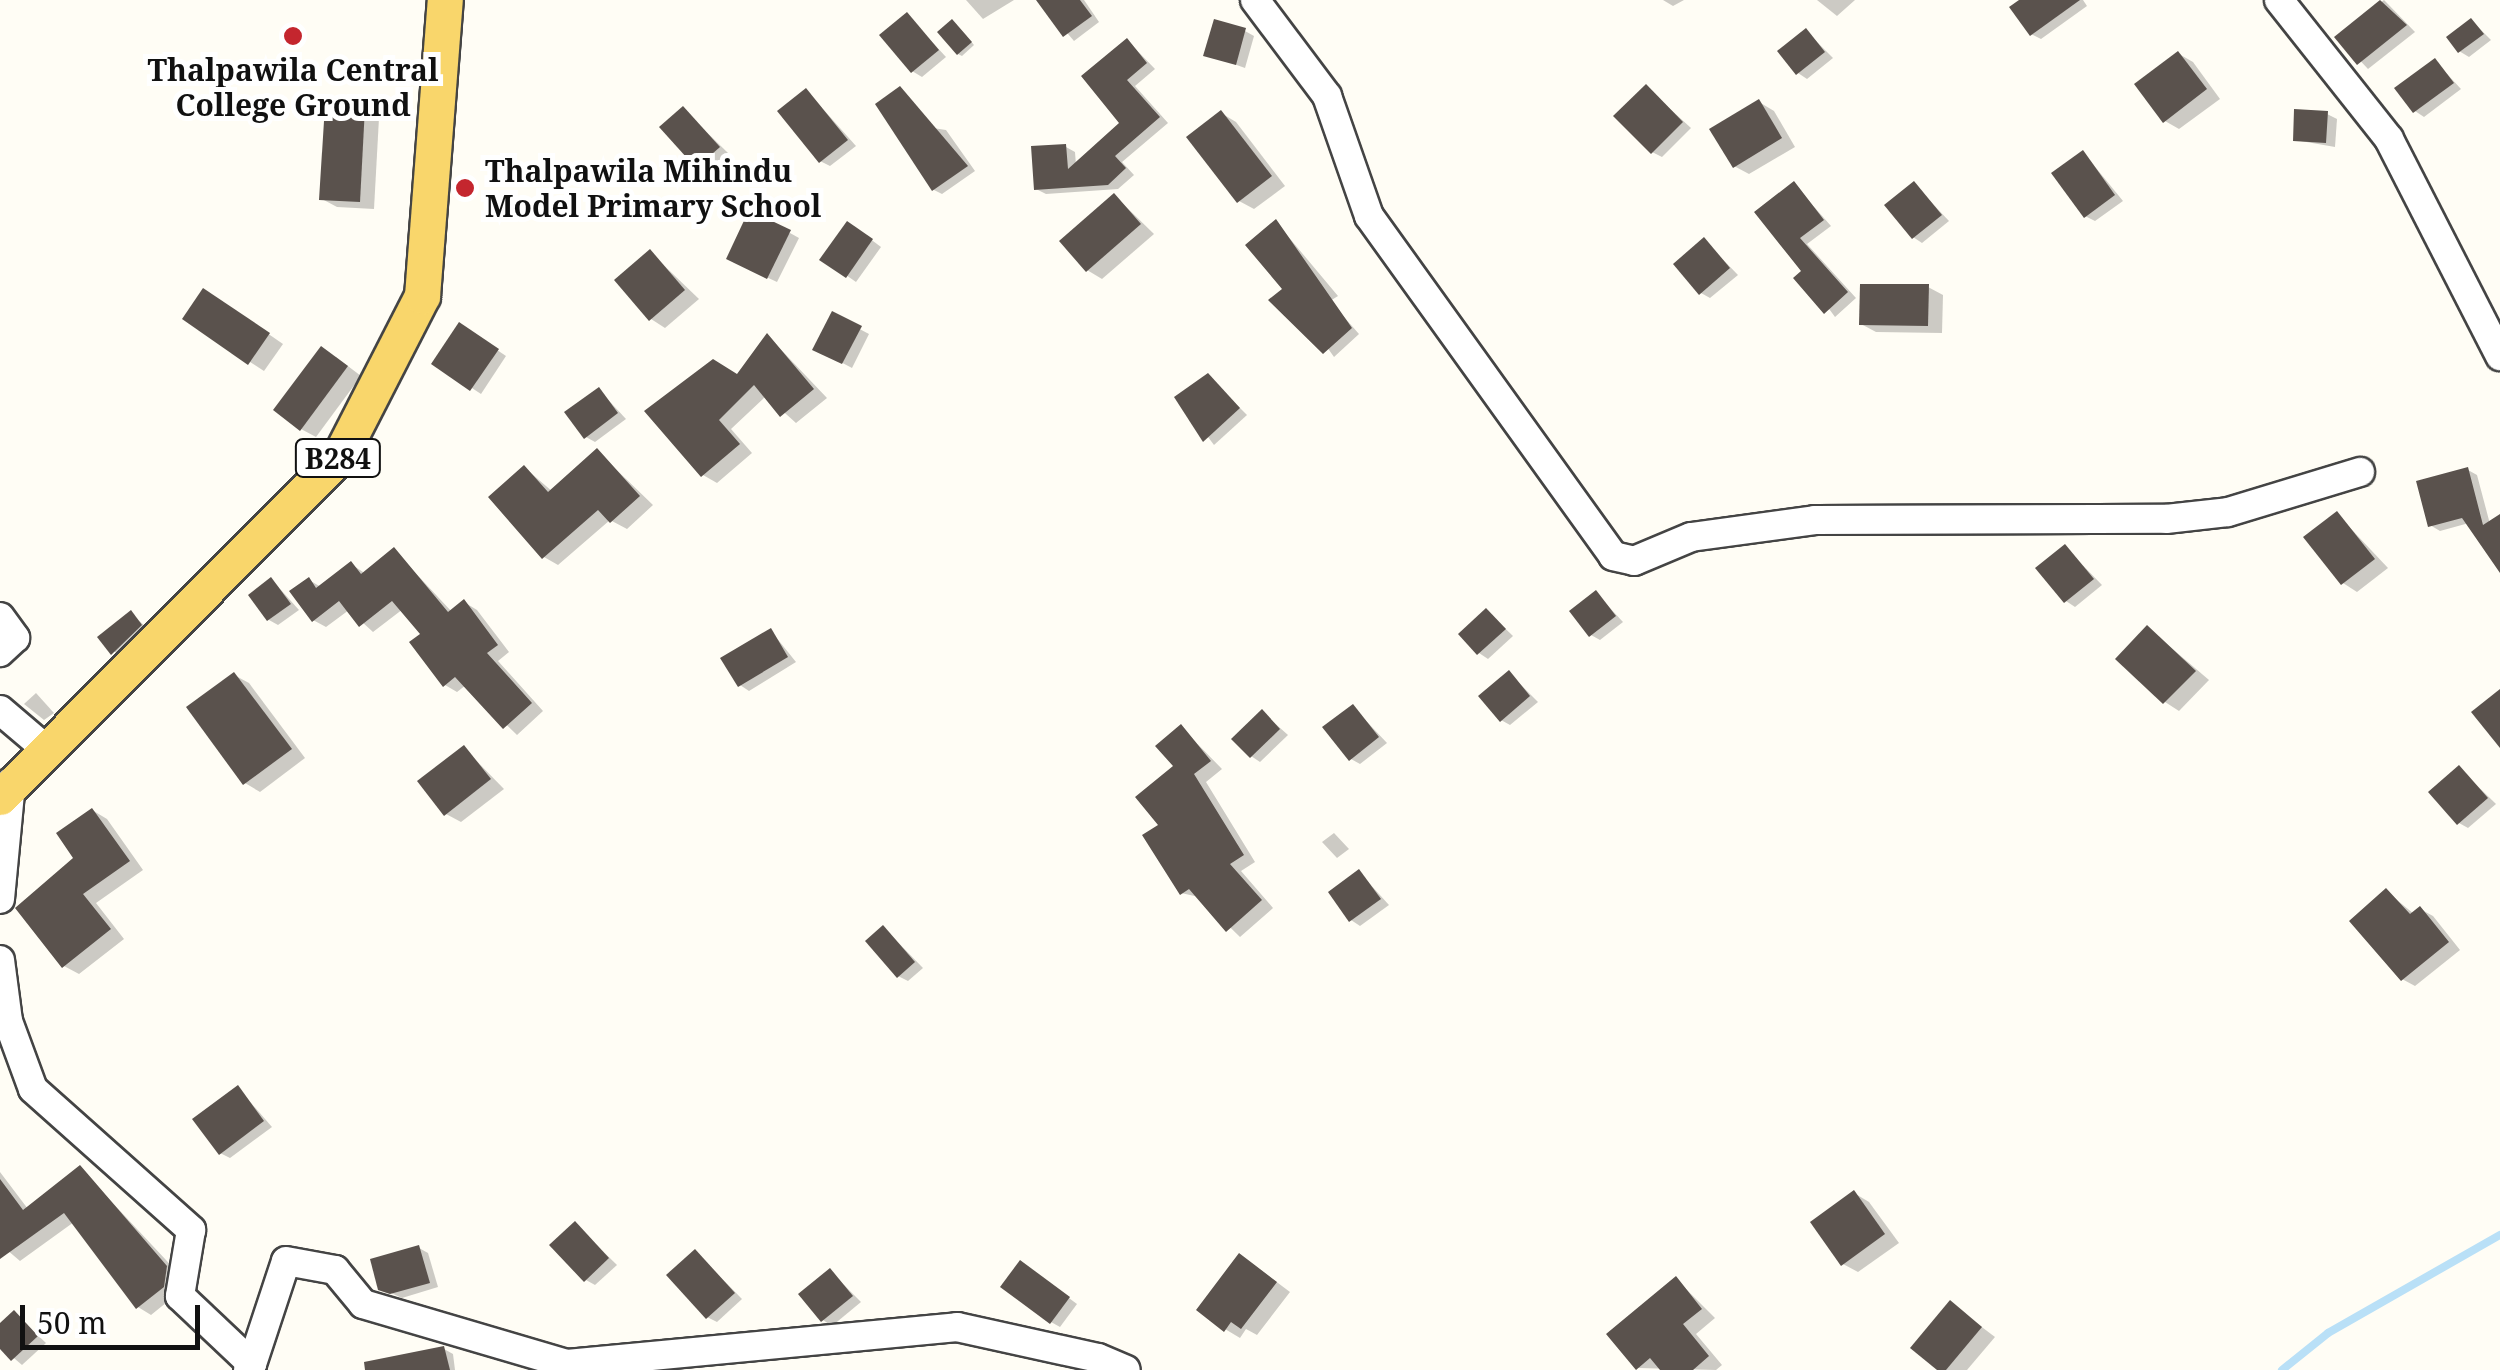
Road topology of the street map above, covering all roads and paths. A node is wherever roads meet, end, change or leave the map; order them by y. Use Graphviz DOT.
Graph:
graph roads {
  1 [pos="445,0"];
  2 [pos="1255,0"];
  3 [pos="2279,0"];
  4 [pos="2500,356"];
  5 [pos="2360,472"];
  6 [pos="0,617"];
  7 [pos="0,652"];
  8 [pos="0,710"];
  9 [pos="46,749"];
  10 [pos="5,789"];
  11 [pos="0,899"];
  12 [pos="0,960"];
  13 [pos="250,1367"];
  14 [pos="1126,1370"];
  1 -- 9 [label="main road, B284"];
  2 -- 5 [label="street"];
  3 -- 4 [label="street"];
  6 -- 7 [label="street"];
  8 -- 9 [label="street"];
  9 -- 10 [label="main road, B284"];
  10 -- 11 [label="street"];
  12 -- 13 [label="street"];
  13 -- 14 [label="street"];
}
